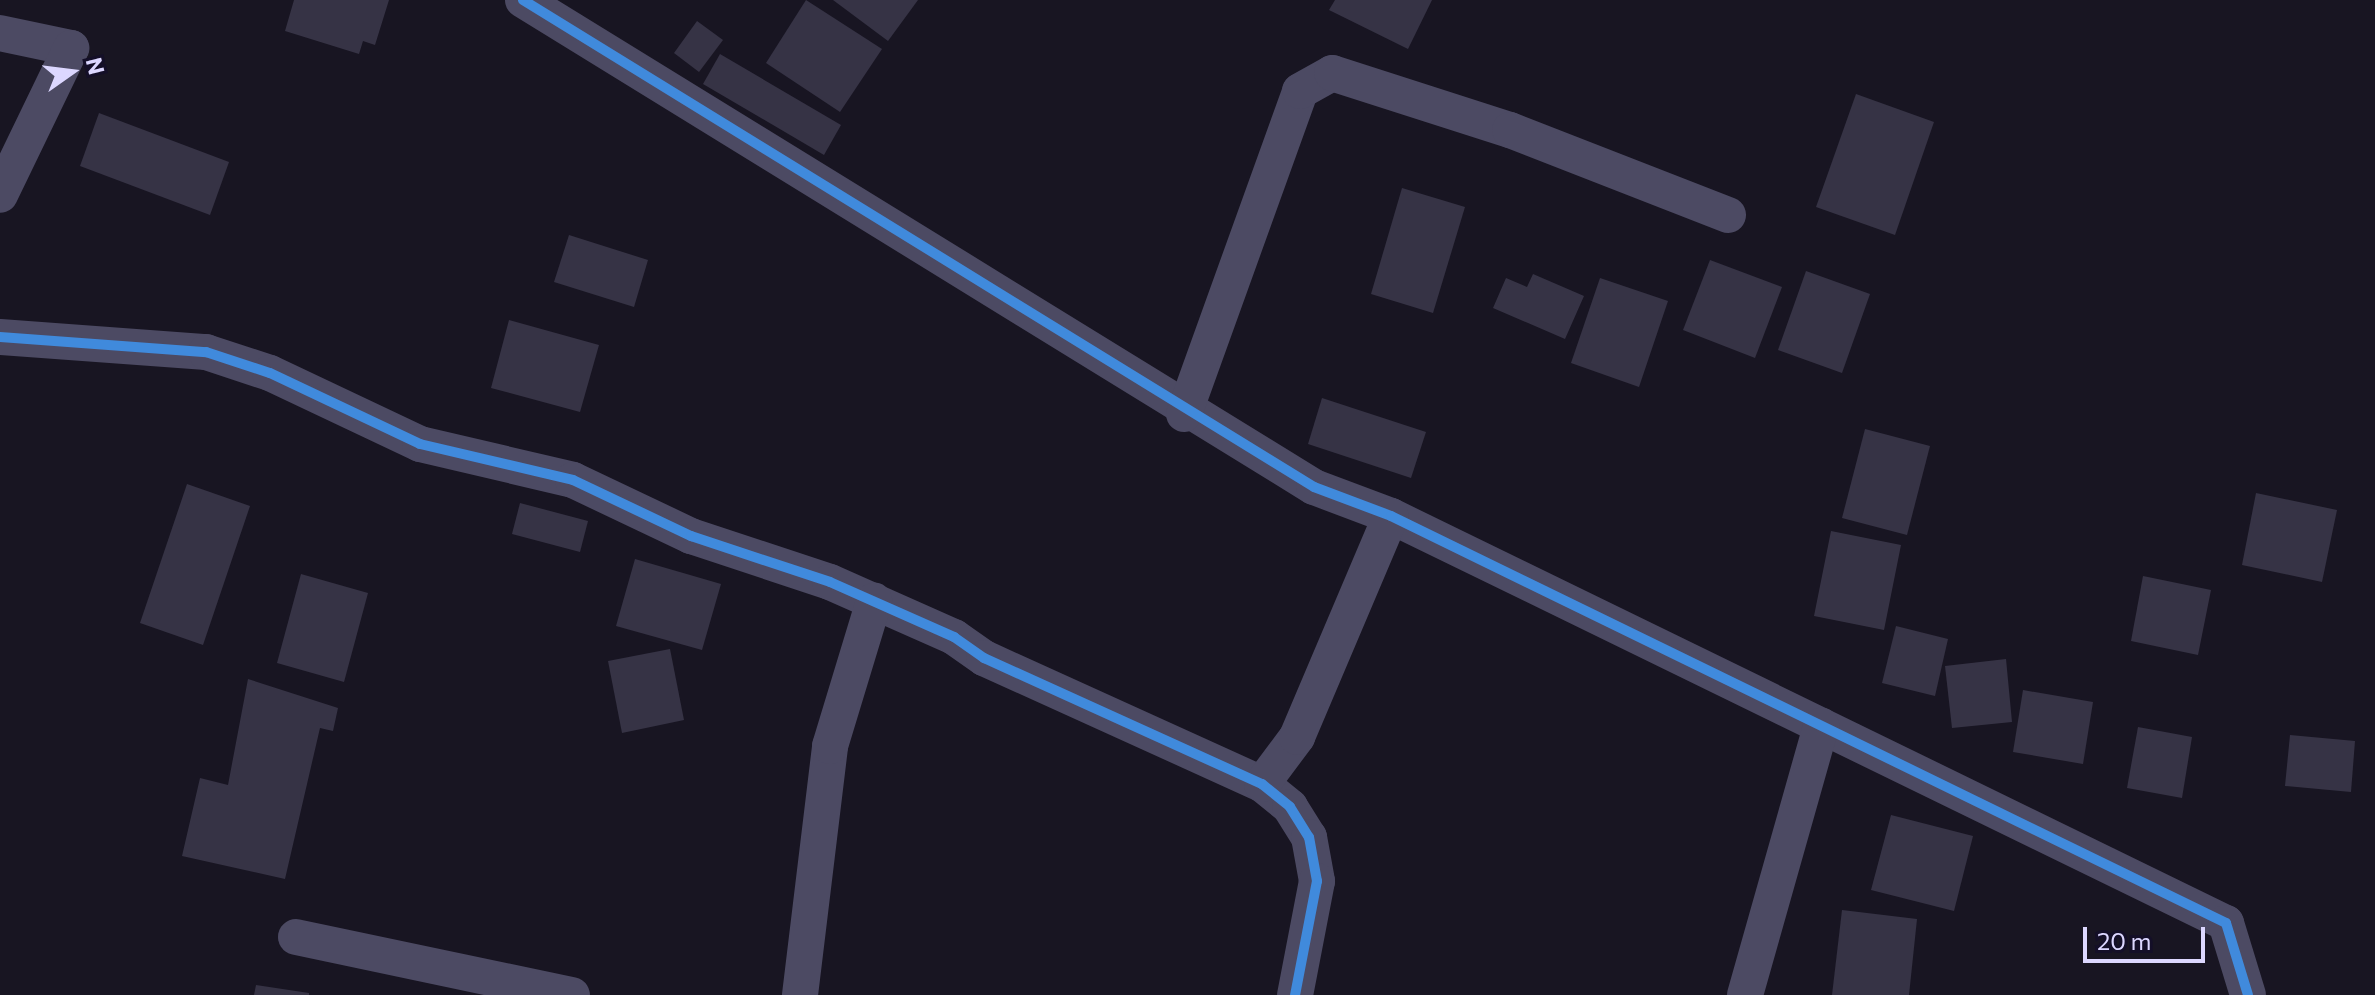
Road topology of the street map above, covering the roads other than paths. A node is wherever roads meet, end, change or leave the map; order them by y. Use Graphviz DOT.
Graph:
graph roads {
  1 [pos="523,0"];
  2 [pos="0,33"];
  3 [pos="0,195"];
  4 [pos="1728,215"];
  5 [pos="0,337"];
  6 [pos="1184,414"];
  7 [pos="1391,516"];
  8 [pos="874,601"];
  9 [pos="1821,726"];
  10 [pos="1262,784"];
  11 [pos="296,937"];
  12 [pos="572,995"];
  13 [pos="800,995"];
  14 [pos="1295,995"];
  15 [pos="1745,995"];
  16 [pos="2248,995"];
  1 -- 6 [label="street"];
  2 -- 3 [label="street"];
  4 -- 6 [label="street"];
  5 -- 8 [label="street"];
  6 -- 7 [label="street"];
  7 -- 9 [label="street"];
  7 -- 10 [label="street"];
  8 -- 10 [label="street"];
  8 -- 13 [label="street"];
  9 -- 15 [label="street"];
  9 -- 16 [label="street"];
  10 -- 14 [label="street"];
  11 -- 12 [label="street"];
}
